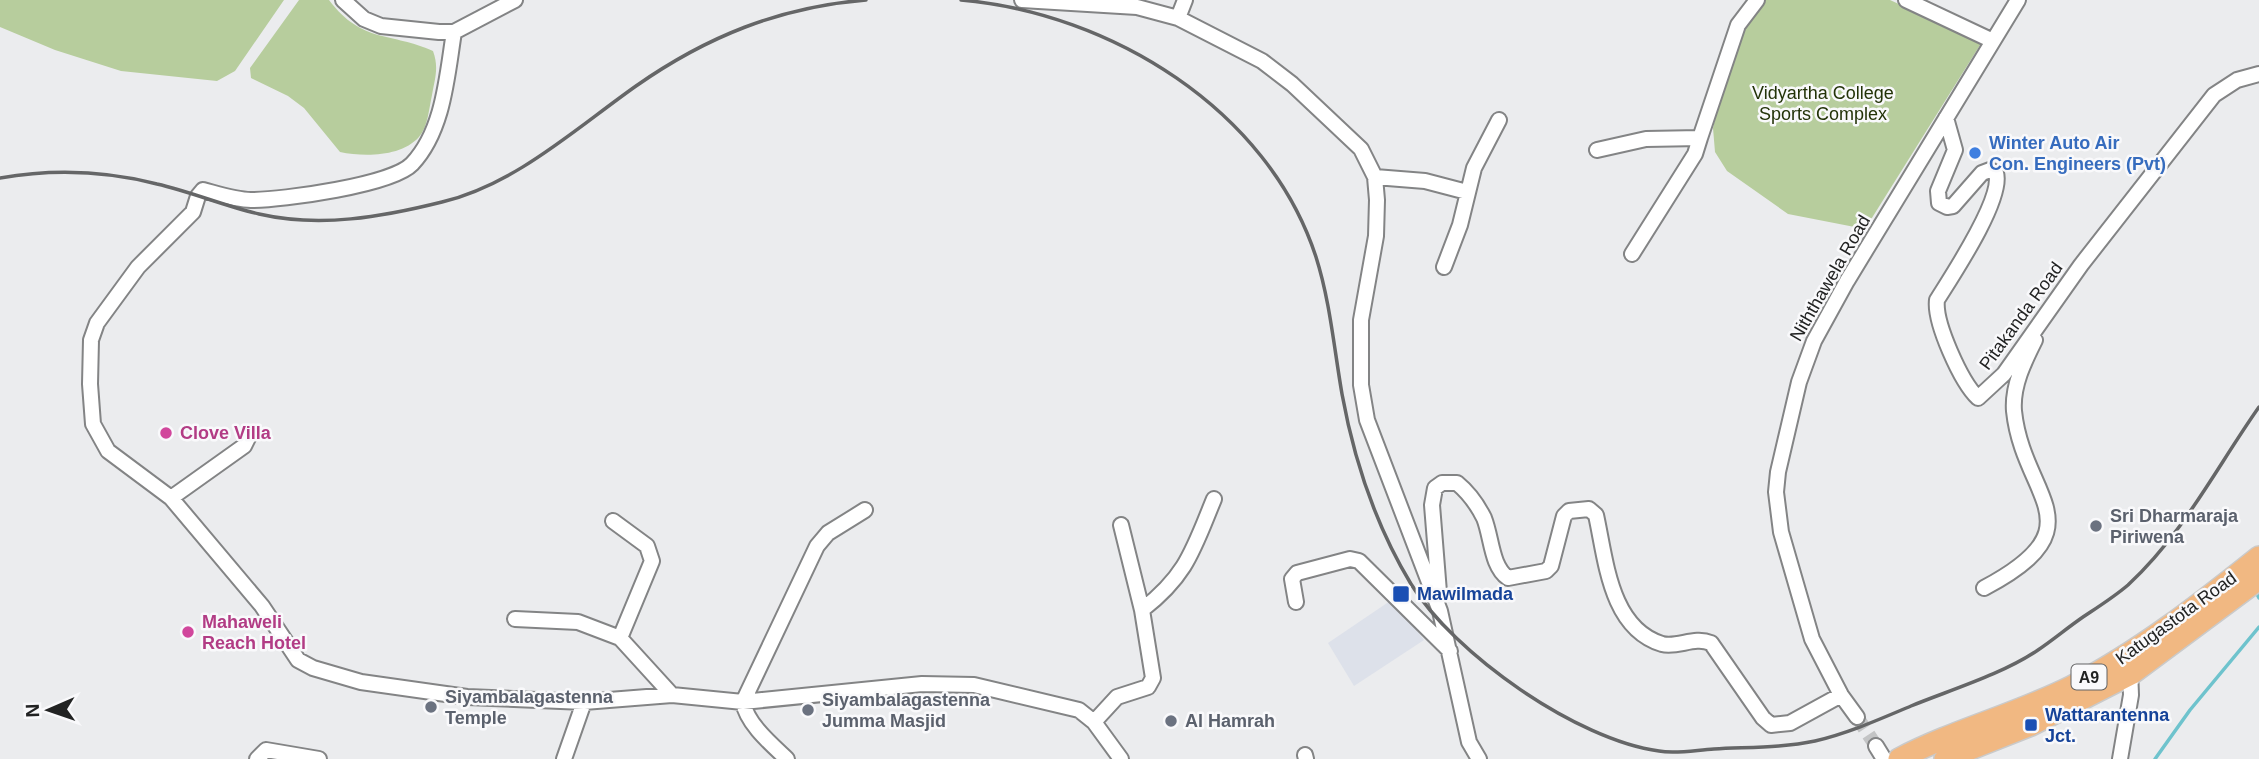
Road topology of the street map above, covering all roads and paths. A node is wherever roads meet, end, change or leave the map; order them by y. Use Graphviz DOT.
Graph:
graph roads {
  1 [pos="342,0"];
  2 [pos="515,0"];
  3 [pos="1022,0"];
  4 [pos="1185,0"];
  5 [pos="1757,0"];
  6 [pos="1906,0"];
  7 [pos="2018,0"];
  8 [pos="1178,18"];
  9 [pos="454,32"];
  10 [pos="1993,41"];
  11 [pos="2259,74"];
  12 [pos="1946,118"];
  13 [pos="1499,120"];
  14 [pos="1700,138"];
  15 [pos="1597,150"];
  16 [pos="1375,177"];
  17 [pos="1467,192"];
  18 [pos="1632,254"];
  19 [pos="1444,267"];
  20 [pos="2049,312"];
  21 [pos="250,434"];
  22 [pos="171,498"];
  23 [pos="1214,499"];
  24 [pos="865,510"];
  25 [pos="613,521"];
  26 [pos="1121,524"];
  27 [pos="2259,558"];
  28 [pos="2259,579"];
  29 [pos="1984,588"];
  30 [pos="1296,602"];
  31 [pos="1142,610"];
  32 [pos="1440,611"];
  33 [pos="515,619"];
  34 [pos="620,638"];
  35 [pos="1450,651"];
  36 [pos="2130,664"];
  37 [pos="672,695"];
  38 [pos="1841,695"];
  39 [pos="584,702"];
  40 [pos="743,702"];
  41 [pos="1857,717"];
  42 [pos="1094,722"];
  43 [pos="1876,746"];
  44 [pos="257,759"];
  45 [pos="319,759"];
  46 [pos="565,759"];
  47 [pos="787,759"];
  48 [pos="1121,759"];
  49 [pos="1479,759"];
  50 [pos="1884,759"];
  51 [pos="1899,759"];
  52 [pos="1945,759"];
  53 [pos="2120,759"];
  1 -- 9 [label="street"];
  2 -- 9 [label="street"];
  3 -- 8 [label="street"];
  4 -- 8 [label="street"];
  5 -- 14 [label="street"];
  6 -- 10 [label="street"];
  7 -- 10 [label="street, Niththawela Road"];
  8 -- 16 [label="street"];
  9 -- 22 [label="street"];
  10 -- 12 [label="street, Niththawela Road"];
  11 -- 20 [label="street, Pitakanda Road"];
  12 -- 20 [label="street, Pitakanda Road"];
  12 -- 38 [label="street, Niththawela Road"];
  13 -- 17 [label="street"];
  14 -- 15 [label="street"];
  14 -- 18 [label="street"];
  16 -- 17 [label="street"];
  16 -- 32 [label="street"];
  17 -- 19 [label="street"];
  20 -- 29 [label="street"];
  21 -- 22 [label="street"];
  22 -- 39 [label="street"];
  23 -- 31 [label="street"];
  24 -- 40 [label="street"];
  25 -- 34 [label="street"];
  26 -- 31 [label="street"];
  27 -- 36 [label="highway, Katugastota Road / A9"];
  28 -- 36 [label="highway, Katugastota Road / A9"];
  30 -- 35 [label="street"];
  31 -- 42 [label="street"];
  32 -- 35 [label="street"];
  32 -- 38 [label="street"];
  33 -- 34 [label="street"];
  34 -- 37 [label="street"];
  35 -- 49 [label="street"];
  36 -- 51 [label="highway, Katugastota Road / A9"];
  36 -- 52 [label="highway, Katugastota Road / A9"];
  36 -- 53 [label="street"];
  37 -- 39 [label="street"];
  37 -- 40 [label="street"];
  38 -- 41 [label="street, Niththawela Road"];
  39 -- 46 [label="street"];
  40 -- 42 [label="street"];
  40 -- 47 [label="street"];
  42 -- 48 [label="street"];
  43 -- 50 [label="street"];
  44 -- 45 [label="street"];
}
